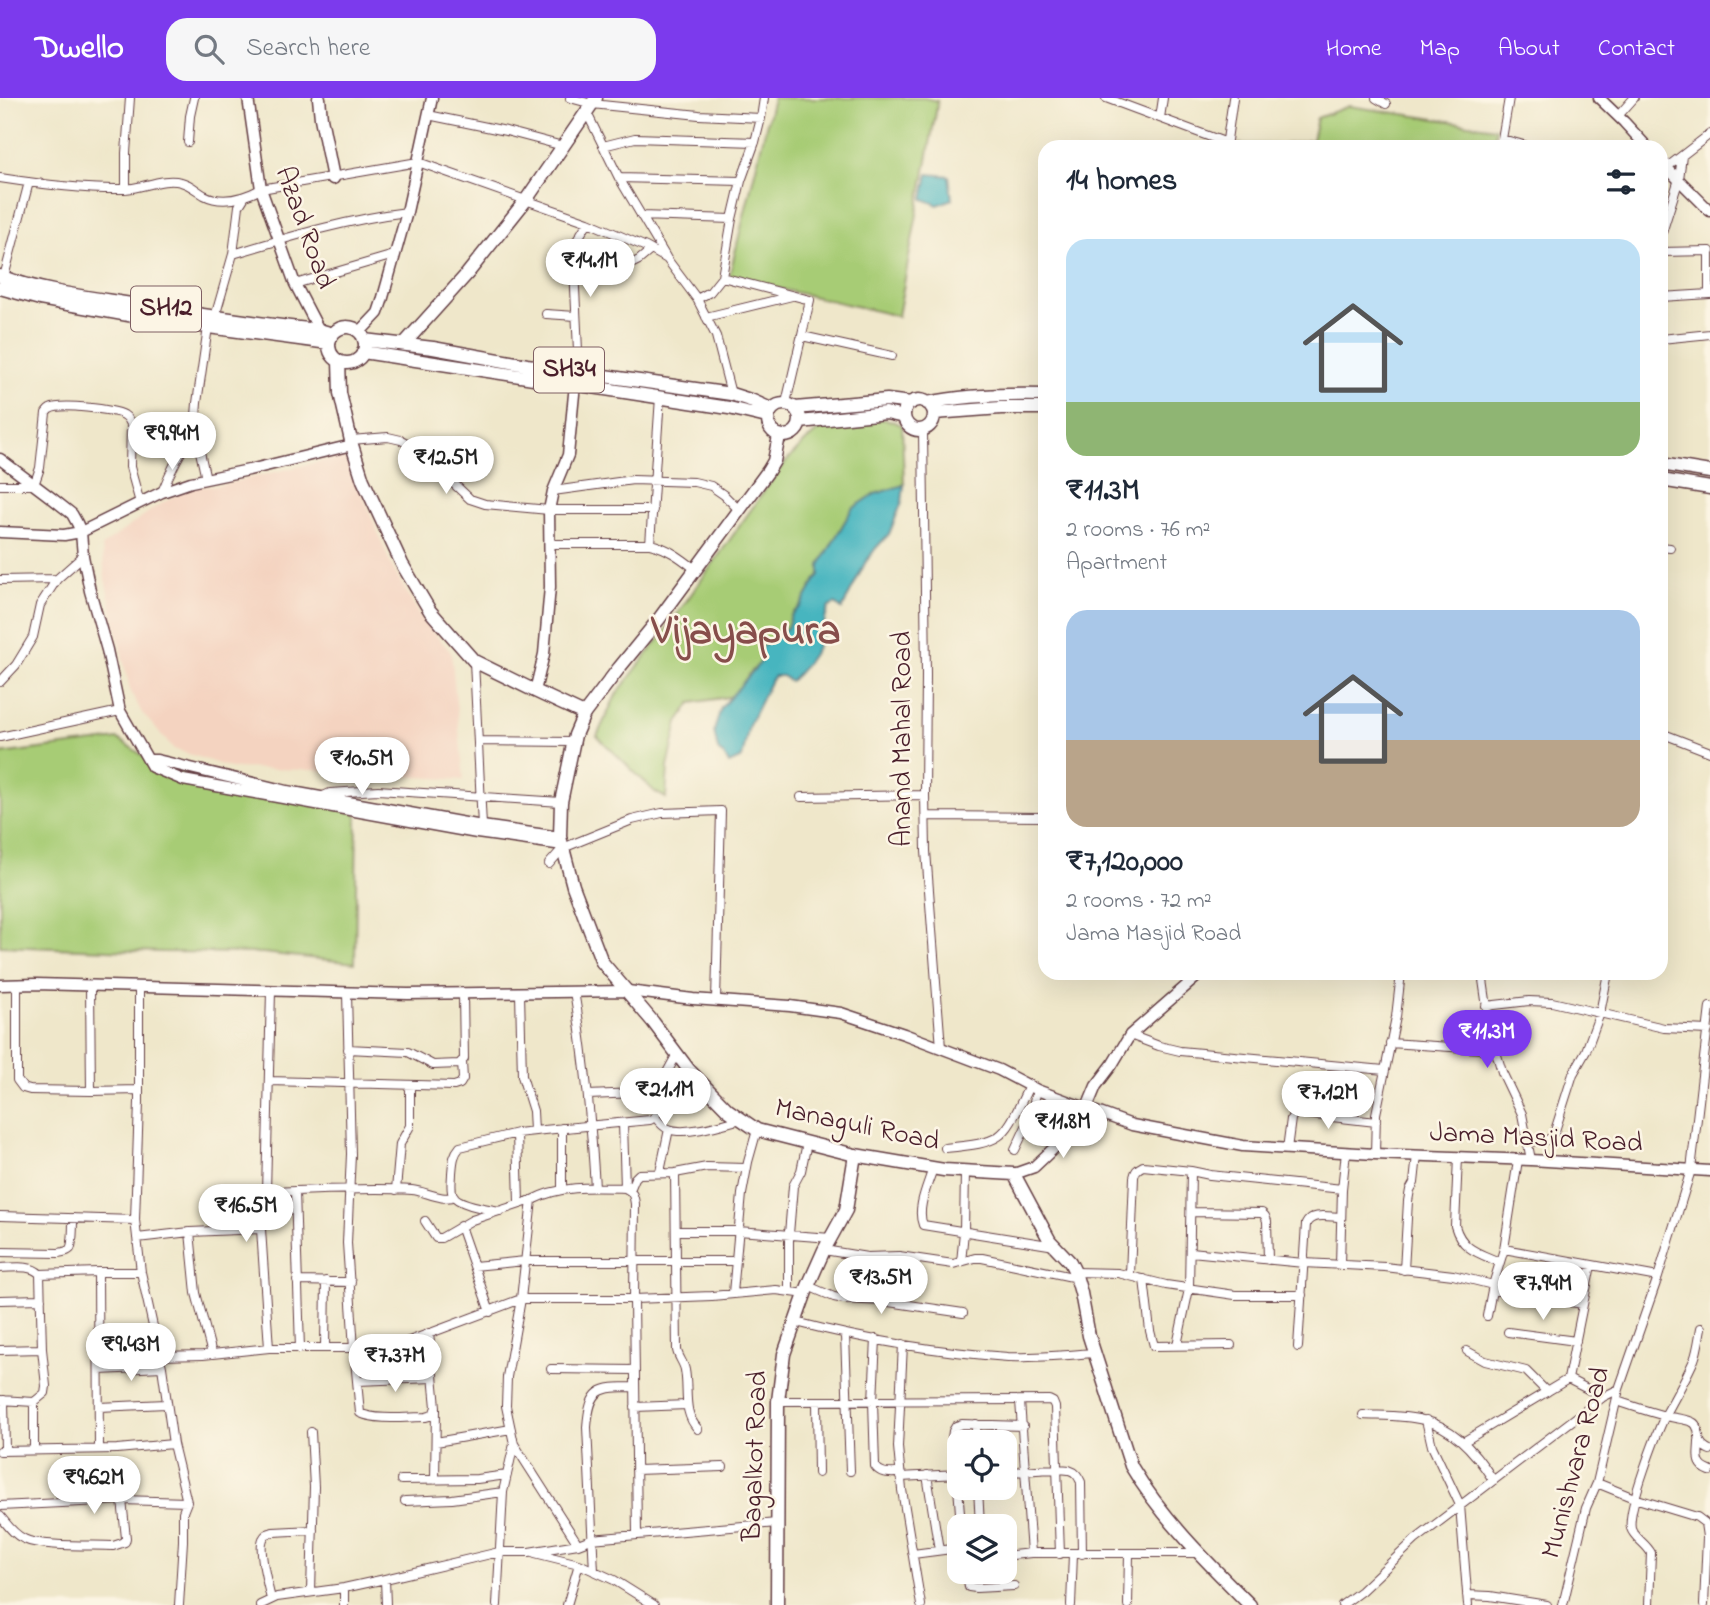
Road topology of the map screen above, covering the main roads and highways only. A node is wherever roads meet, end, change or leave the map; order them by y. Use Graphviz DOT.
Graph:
graph roads {
  1 [pos="319,98"];
  2 [pos="592,105"];
  3 [pos="333,178"];
  4 [pos="1,280"];
  5 [pos="212,322"];
  6 [pos="331,339"];
  7 [pos="362,341"];
  8 [pos="404,344"];
  9 [pos="339,360"];
  10 [pos="1038,395"];
  11 [pos="911,403"];
  12 [pos="790,405"];
  13 [pos="931,408"];
  14 [pos="1038,408"];
  15 [pos="769,413"];
  16 [pos="904,417"];
  17 [pos="800,422"];
  18 [pos="779,436"];
  19 [pos="1668,465"];
  20 [pos="1710,472"];
  21 [pos="1668,481"];
  22 [pos="1710,488"];
  23 [pos="584,714"];
  24 [pos="855,1155"];
  25 [pos="777,1605"];
  26 [pos="1250,1605"];
  1 -- 3 [label="main road"];
  2 -- 8 [label="main road"];
  4 -- 5 [label="main road, SH12"];
  5 -- 6 [label="main road, SH12"];
  5 -- 6 [label="main road, SH12"];
  6 -- 7 [label="main road, SH34"];
  6 -- 9 [label="main road"];
  7 -- 8 [label="main road, SH34"];
  7 -- 9 [label="main road, SH34"];
  7 -- 15 [label="main road, SH34"];
  8 -- 15 [label="main road, SH34"];
  9 -- 23 [label="main road"];
  10 -- 13 [label="main road"];
  11 -- 12 [label="main road"];
  11 -- 13 [label="main road"];
  11 -- 16 [label="main road"];
  12 -- 15 [label="main road"];
  12 -- 17 [label="main road"];
  13 -- 14 [label="main road"];
  13 -- 16 [label="main road"];
  15 -- 18 [label="main road"];
  16 -- 17 [label="main road"];
  17 -- 18 [label="main road"];
  18 -- 23 [label="main road, Managuli Road"];
  19 -- 20 [label="main road"];
  21 -- 22 [label="main road"];
  23 -- 24 [label="main road, Managuli Road"];
  24 -- 25 [label="main road, Bagalkot Road"];
  24 -- 26 [label="main road, Managuli Road"];
}
